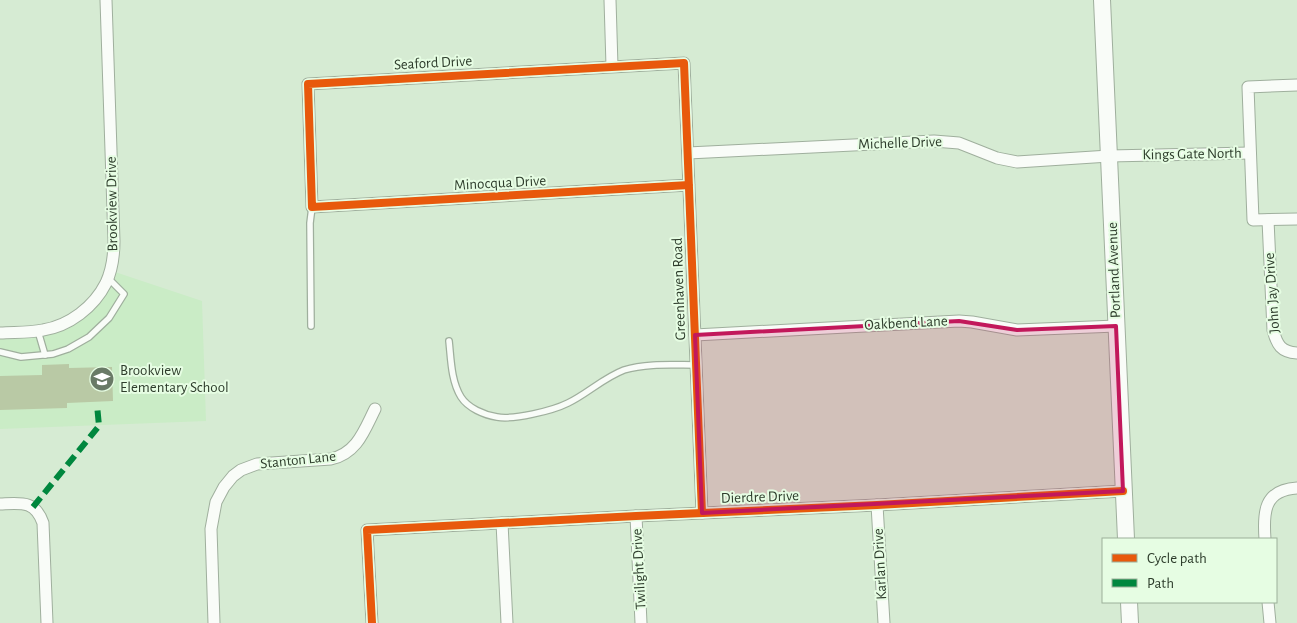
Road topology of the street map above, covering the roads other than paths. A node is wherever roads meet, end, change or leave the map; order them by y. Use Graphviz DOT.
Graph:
graph roads {
  1 [pos="106,0"];
  2 [pos="610,0"];
  3 [pos="1102,0"];
  4 [pos="684,63"];
  5 [pos="612,66"];
  6 [pos="1297,85"];
  7 [pos="688,153"];
  8 [pos="1250,153"];
  9 [pos="1109,156"];
  10 [pos="689,185"];
  11 [pos="312,207"];
  12 [pos="1297,219"];
  13 [pos="1268,220"];
  14 [pos="108,278"];
  15 [pos="311,326"];
  16 [pos="1116,326"];
  17 [pos="38,331"];
  18 [pos="0,333"];
  19 [pos="695,335"];
  20 [pos="449,341"];
  21 [pos="0,352"];
  22 [pos="1297,353"];
  23 [pos="45,355"];
  24 [pos="696,365"];
  25 [pos="374,409"];
  26 [pos="1297,488"];
  27 [pos="1123,491"];
  28 [pos="0,504"];
  29 [pos="877,506"];
  30 [pos="702,513"];
  31 [pos="636,516"];
  32 [pos="502,523"];
  33 [pos="1126,538"];
  34 [pos="1265,538"];
  35 [pos="1128,603"];
  36 [pos="1268,603"];
  37 [pos="47,623"];
  38 [pos="214,623"];
  39 [pos="372,623"];
  40 [pos="507,623"];
  41 [pos="641,623"];
  42 [pos="884,623"];
  43 [pos="1130,623"];
  44 [pos="1270,623"];
  1 -- 14 [label="street, Brookview Drive"];
  2 -- 5 [label="street"];
  3 -- 9 [label="main road, Portland Avenue"];
  4 -- 5 [label="street, Seaford Drive"];
  4 -- 7 [label="street, Greenhaven Road"];
  5 -- 11 [label="street, Seaford Drive"];
  6 -- 8 [label="street, Kings Gate North"];
  7 -- 9 [label="street, Michelle Drive"];
  7 -- 10 [label="street, Greenhaven Road"];
  8 -- 9 [label="street, Kings Gate North"];
  8 -- 13 [label="street"];
  9 -- 16 [label="main road, Portland Avenue"];
  10 -- 11 [label="street, Minocqua Drive"];
  10 -- 19 [label="street, Greenhaven Road"];
  11 -- 15 [label="lane, Seaford Drive"];
  12 -- 13 [label="street"];
  13 -- 22 [label="street, John Jay Drive"];
  14 -- 17 [label="street, Brookview Drive"];
  14 -- 23 [label="lane"];
  16 -- 19 [label="street, Oakbend Lane"];
  16 -- 27 [label="main road, Portland Avenue"];
  17 -- 18 [label="street, Brookview Drive"];
  17 -- 23 [label="lane"];
  19 -- 24 [label="street, Greenhaven Road"];
  20 -- 24 [label="lane"];
  21 -- 23 [label="lane"];
  24 -- 30 [label="street, Greenhaven Road"];
  25 -- 38 [label="street, Stanton Lane"];
  26 -- 34 [label="street"];
  27 -- 29 [label="street, Dierdre Drive"];
  27 -- 33 [label="main road, Portland Avenue"];
  28 -- 37 [label="street"];
  29 -- 30 [label="street, Dierdre Drive"];
  29 -- 42 [label="street, Karlan Drive"];
  30 -- 31 [label="street, Dierdre Drive"];
  31 -- 32 [label="street, Dierdre Drive"];
  31 -- 41 [label="street, Twilight Drive"];
  32 -- 39 [label="street, Dierdre Drive"];
  32 -- 40 [label="street"];
  35 -- 43 [label="main road"];
  36 -- 44 [label="street"];
}
